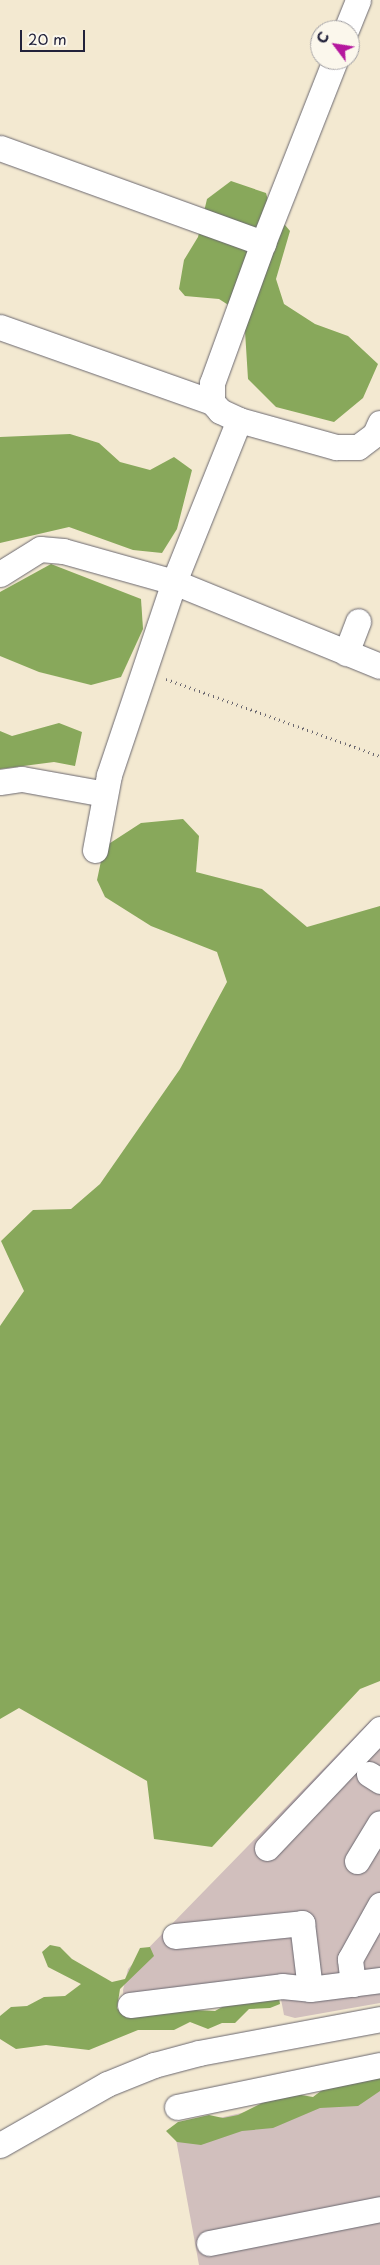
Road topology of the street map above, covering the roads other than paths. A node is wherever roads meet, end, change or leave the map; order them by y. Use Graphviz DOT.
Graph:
graph roads {
  1 [pos="358,0"];
  2 [pos="350,20"];
  3 [pos="331,70"];
  4 [pos="0,148"];
  5 [pos="263,243"];
  6 [pos="0,327"];
  7 [pos="212,402"];
  8 [pos="239,420"];
  9 [pos="380,423"];
  10 [pos="0,574"];
  11 [pos="174,582"];
  12 [pos="358,622"];
  13 [pos="346,653"];
  14 [pos="380,666"];
  15 [pos="0,782"];
  16 [pos="106,794"];
  17 [pos="95,850"];
  18 [pos="380,1729"];
  19 [pos="380,1823"];
  20 [pos="267,1848"];
  21 [pos="357,1861"];
  22 [pos="380,1905"];
  23 [pos="174,1936"];
  24 [pos="380,1980"];
  25 [pos="353,1984"];
  26 [pos="310,1989"];
  27 [pos="130,2005"];
  28 [pos="380,2019"];
  29 [pos="380,2066"];
  30 [pos="177,2107"];
  31 [pos="0,2145"];
  32 [pos="380,2209"];
  33 [pos="209,2243"];
  1 -- 2 [label="street"];
  3 -- 5 [label="street"];
  4 -- 5 [label="street"];
  5 -- 7 [label="street"];
  6 -- 7 [label="street"];
  7 -- 8 [label="street"];
  8 -- 9 [label="street"];
  8 -- 11 [label="street"];
  10 -- 11 [label="street"];
  11 -- 13 [label="street"];
  11 -- 16 [label="street"];
  12 -- 13 [label="street"];
  13 -- 14 [label="street"];
  15 -- 16 [label="street"];
  16 -- 17 [label="street"];
  18 -- 20 [label="street"];
  19 -- 21 [label="street"];
  22 -- 25 [label="street"];
  23 -- 26 [label="street"];
  24 -- 25 [label="street"];
  25 -- 26 [label="street"];
  26 -- 27 [label="street"];
  28 -- 31 [label="street"];
  29 -- 30 [label="street"];
  32 -- 33 [label="street"];
}
